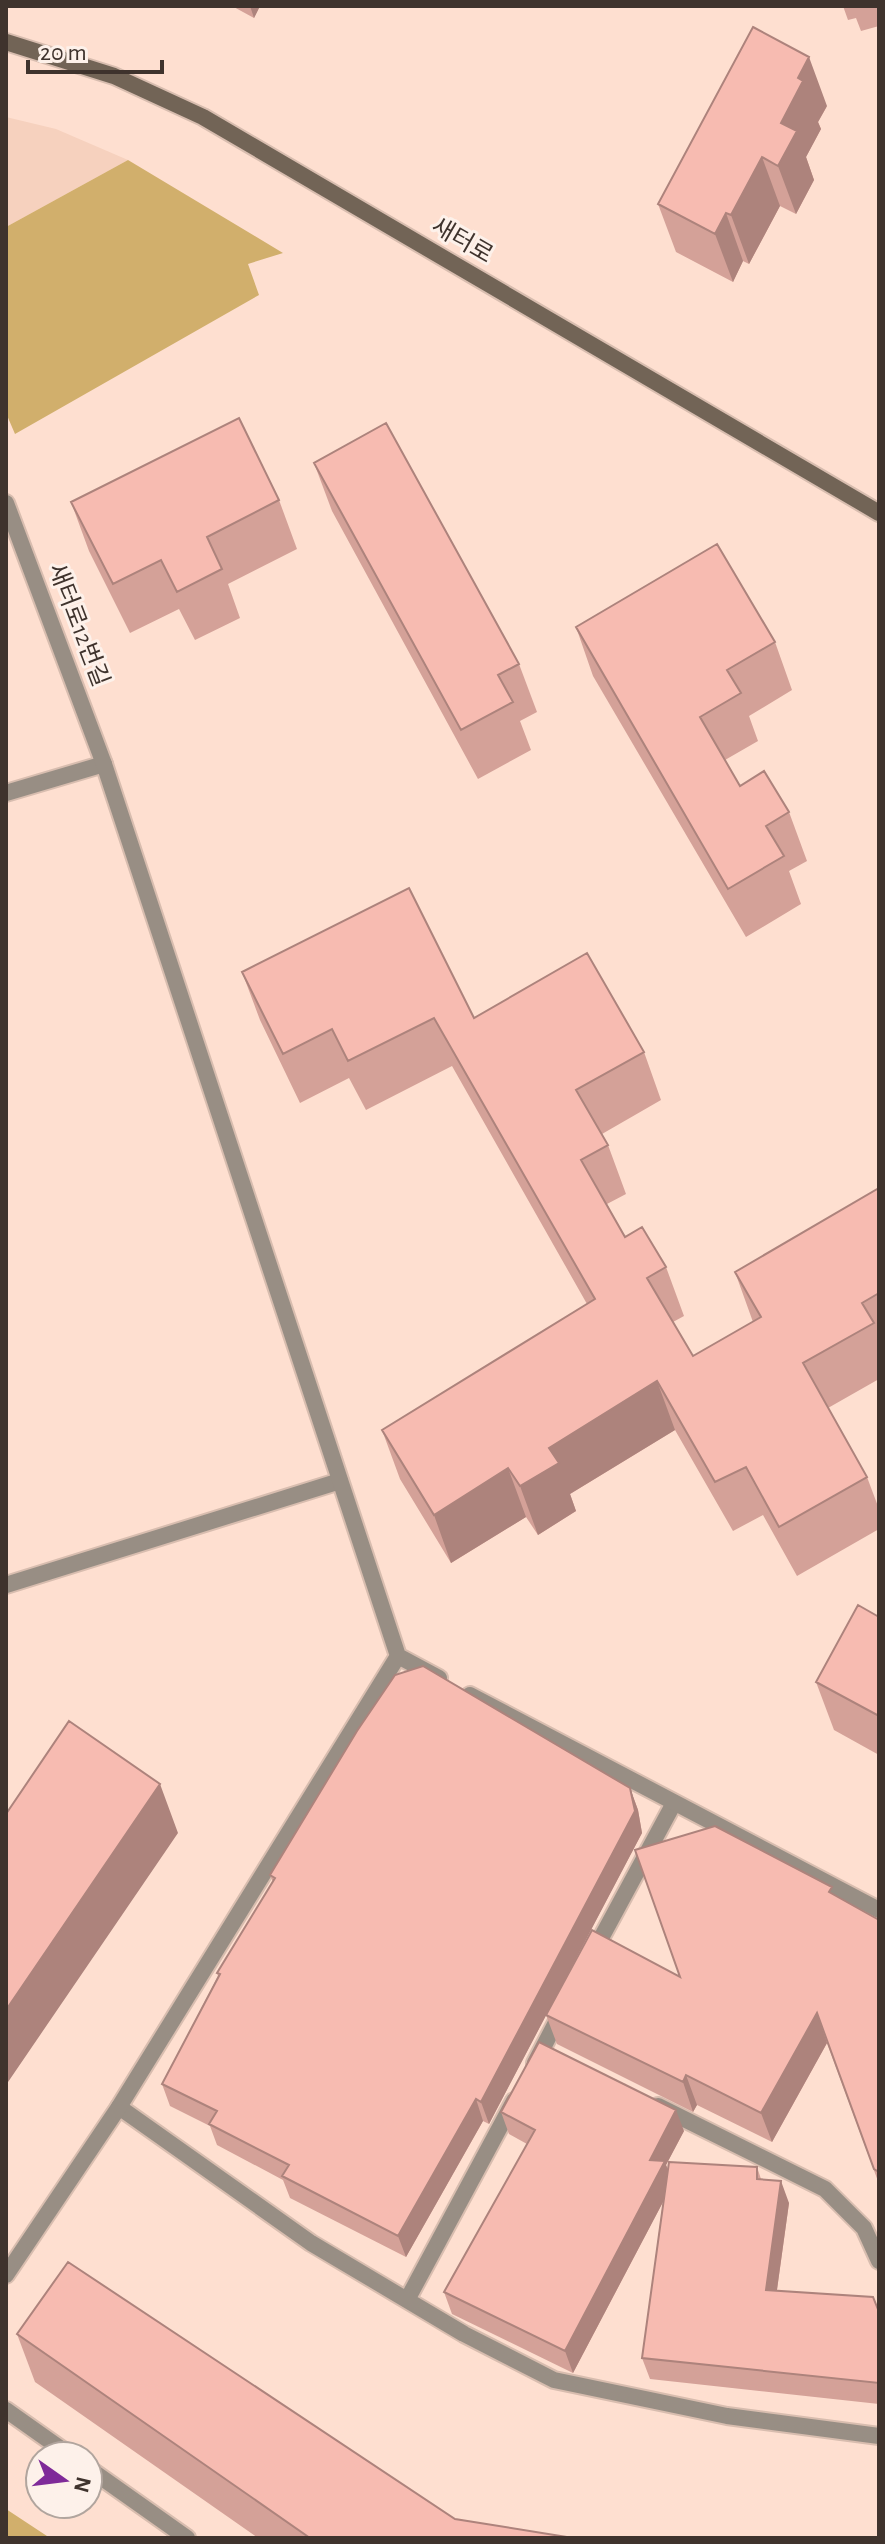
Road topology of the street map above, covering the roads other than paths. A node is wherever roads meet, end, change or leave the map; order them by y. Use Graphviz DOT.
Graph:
graph roads {
  1 [pos="6,42"];
  2 [pos="6,503"];
  3 [pos="879,513"];
  4 [pos="104,764"];
  5 [pos="6,793"];
  6 [pos="340,1481"];
  7 [pos="6,1585"];
  8 [pos="398,1656"];
  9 [pos="674,1803"];
  10 [pos="879,1910"];
  11 [pos="586,1967"];
  12 [pos="571,1994"];
  13 [pos="641,2098"];
  14 [pos="119,2107"];
  15 [pos="879,2261"];
  16 [pos="6,2275"];
  17 [pos="407,2300"];
  18 [pos="6,2410"];
  19 [pos="879,2436"];
  20 [pos="48,2440"];
  21 [pos="104,2479"];
  22 [pos="187,2538"];
  1 -- 3 [label="street, 새터로"];
  2 -- 4 [label="street, 새터로12번길"];
  4 -- 5 [label="street"];
  4 -- 6 [label="street, 새터로12번길"];
  6 -- 7 [label="street"];
  6 -- 8 [label="street, 새터로12번길"];
  8 -- 9 [label="street"];
  8 -- 14 [label="street"];
  9 -- 10 [label="street"];
  9 -- 11 [label="street"];
  12 -- 17 [label="street"];
  13 -- 15 [label="street"];
  14 -- 16 [label="street"];
  14 -- 17 [label="street"];
  17 -- 19 [label="street"];
  18 -- 20 [label="street"];
  21 -- 22 [label="street"];
}
